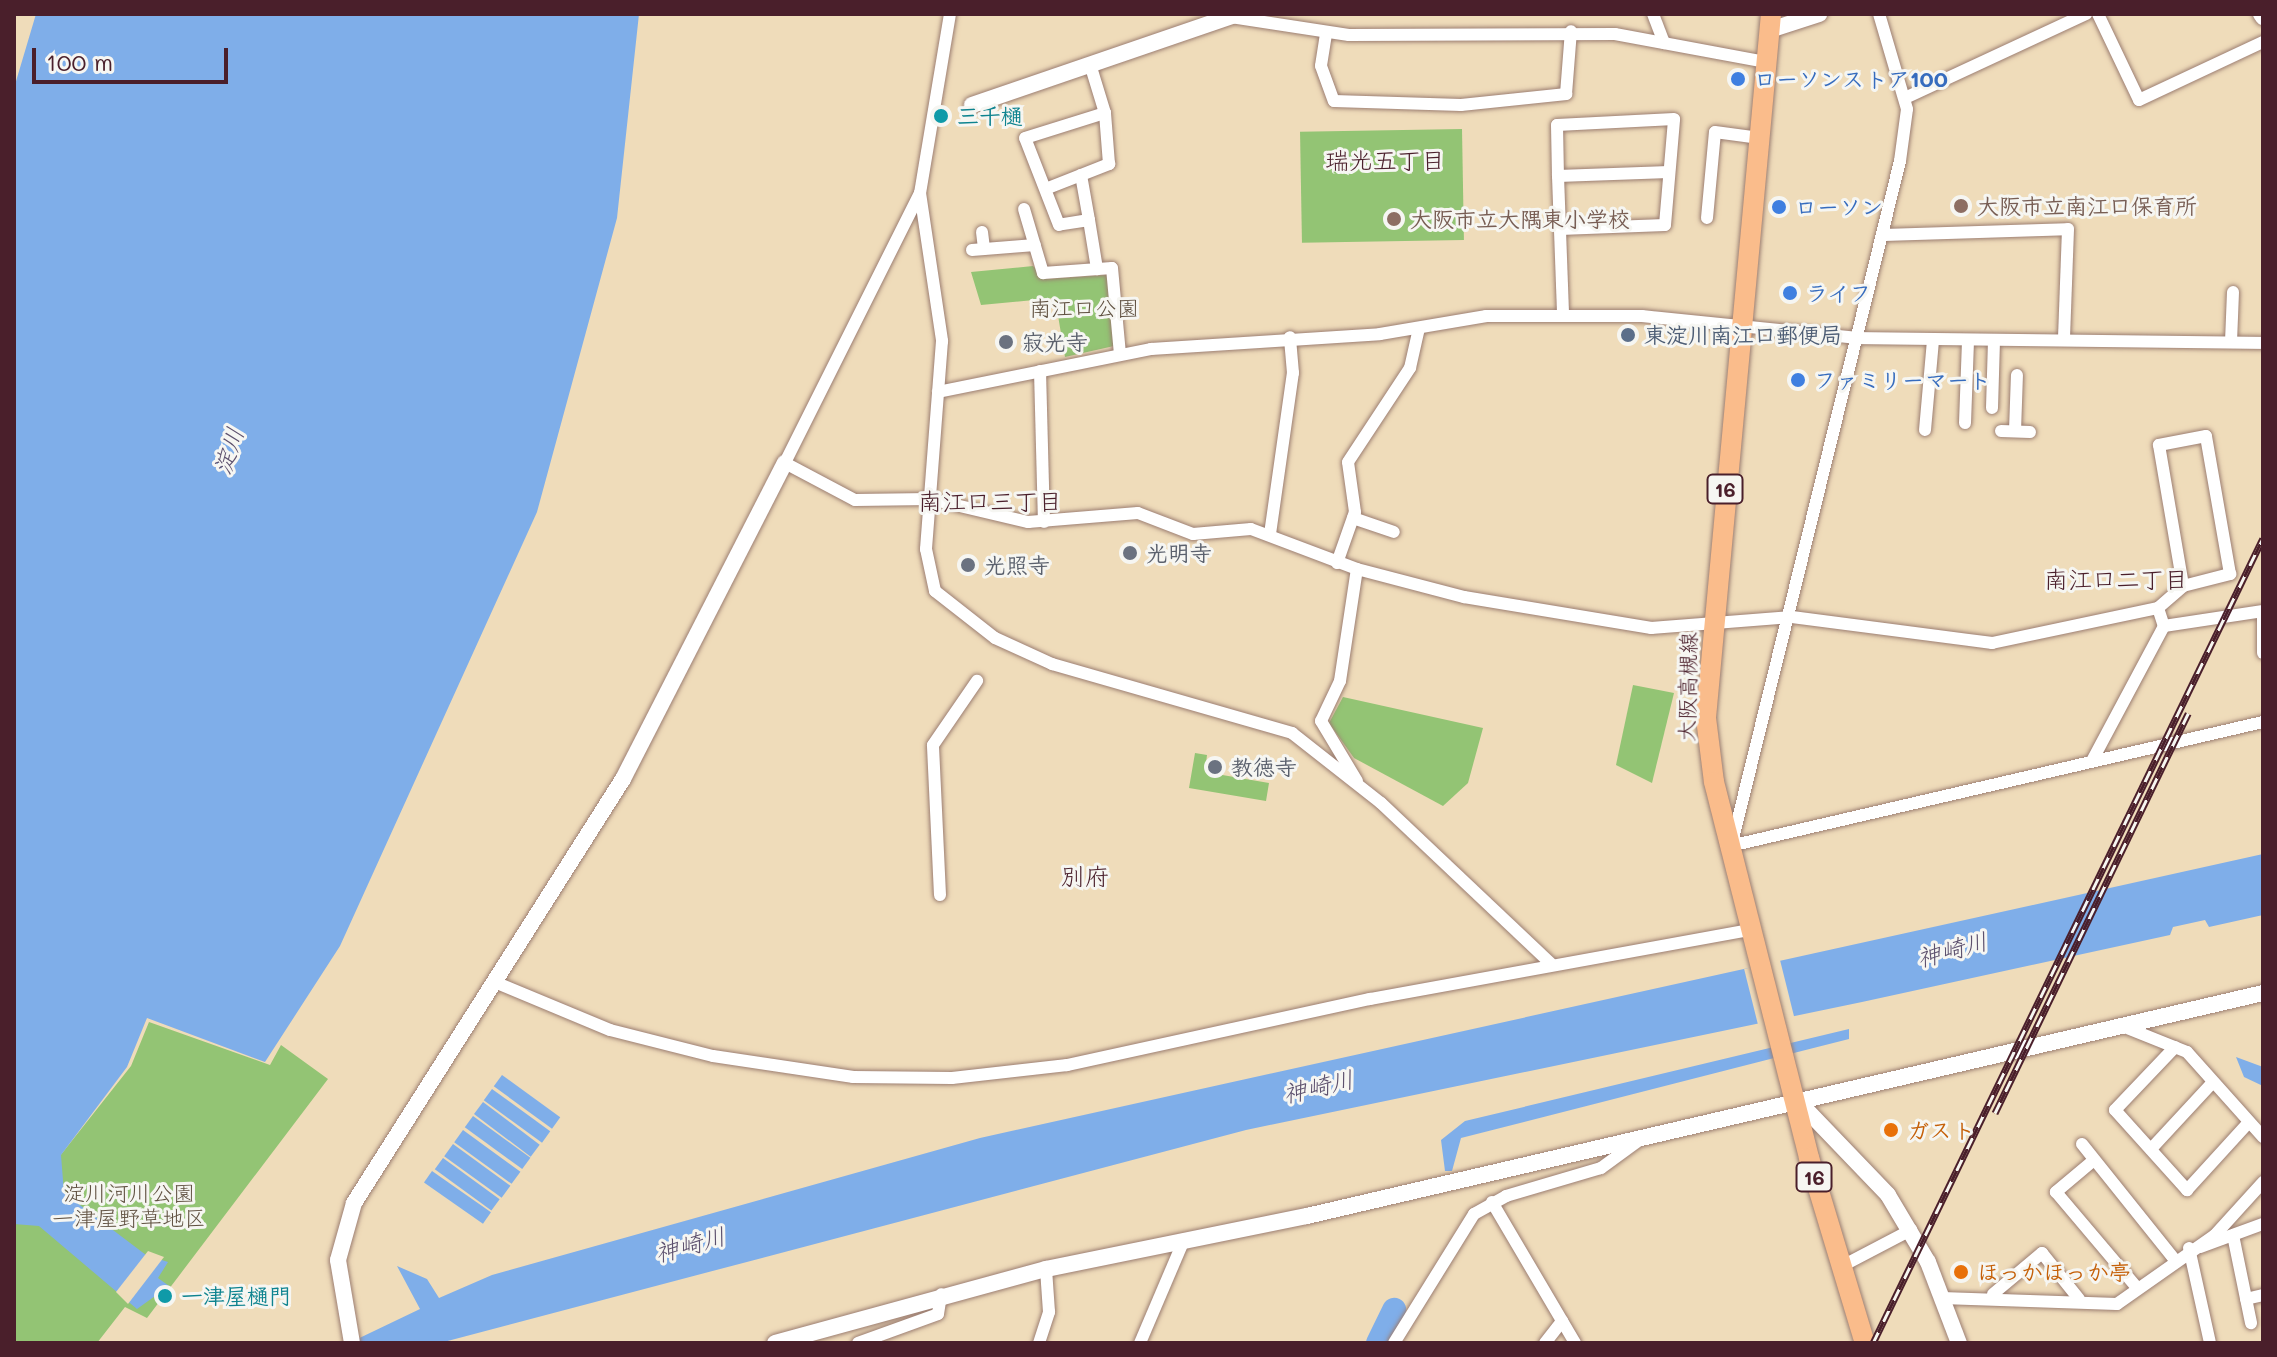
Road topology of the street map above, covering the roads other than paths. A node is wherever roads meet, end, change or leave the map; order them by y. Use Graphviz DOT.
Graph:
graph roads {
  1 [pos="950,14"];
  2 [pos="1653,14"];
  3 [pos="1819,14"];
  4 [pos="1879,14"];
  5 [pos="2086,14"];
  6 [pos="2098,14"];
  7 [pos="1234,15"];
  8 [pos="1771,22"];
  9 [pos="1571,31"];
  10 [pos="1326,34"];
  11 [pos="2263,42"];
  12 [pos="1664,43"];
  13 [pos="1766,62"];
  14 [pos="1090,64"];
  15 [pos="1905,98"];
  16 [pos="972,105"];
  17 [pos="1105,113"];
  18 [pos="1760,138"];
  19 [pos="1699,150"];
  20 [pos="1713,154"];
  21 [pos="1669,172"];
  22 [pos="1081,175"];
  23 [pos="1558,176"];
  24 [pos="1048,188"];
  25 [pos="920,193"];
  26 [pos="1024,209"];
  27 [pos="1707,218"];
  28 [pos="1089,220"];
  29 [pos="1560,229"];
  30 [pos="982,232"];
  31 [pos="1882,235"];
  32 [pos="1035,245"];
  33 [pos="1097,269"];
  34 [pos="2233,292"];
  35 [pos="1563,314"];
  36 [pos="1741,325"];
  37 [pos="1419,328"];
  38 [pos="2064,336"];
  39 [pos="1290,337"];
  40 [pos="1858,338"];
  41 [pos="1933,340"];
  42 [pos="1994,340"];
  43 [pos="1968,341"];
  44 [pos="2231,342"];
  45 [pos="2263,343"];
  46 [pos="1120,354"];
  47 [pos="1040,371"];
  48 [pos="2017,375"];
  49 [pos="938,392"];
  50 [pos="2016,397"];
  51 [pos="1965,423"];
  52 [pos="1925,430"];
  53 [pos="2001,431"];
  54 [pos="2015,431"];
  55 [pos="2030,432"];
  56 [pos="785,463"];
  57 [pos="930,499"];
  58 [pos="1353,518"];
  59 [pos="1044,522"];
  60 [pos="1394,532"];
  61 [pos="1270,534"];
  62 [pos="1337,563"];
  63 [pos="1357,569"];
  64 [pos="2183,586"];
  65 [pos="2158,608"];
  66 [pos="2263,614"];
  67 [pos="1792,617"];
  68 [pos="1713,624"];
  69 [pos="2164,626"];
  70 [pos="2263,653"];
  71 [pos="977,681"];
  72 [pos="2263,722"];
  73 [pos="2092,761"];
  74 [pos="1360,787"];
  75 [pos="1730,846"];
  76 [pos="940,895"];
  77 [pos="1755,936"];
  78 [pos="1551,964"];
  79 [pos="497,983"];
  80 [pos="2263,993"];
  81 [pos="2122,1026"];
  82 [pos="2175,1047"];
  83 [pos="2213,1082"];
  84 [pos="1796,1093"];
  85 [pos="2249,1122"];
  86 [pos="2263,1137"];
  87 [pos="1638,1141"];
  88 [pos="2082,1144"];
  89 [pos="2151,1149"];
  90 [pos="2094,1160"];
  91 [pos="2263,1182"];
  92 [pos="1492,1202"];
  93 [pos="2263,1224"];
  94 [pos="1911,1230"];
  95 [pos="1184,1240"];
  96 [pos="2234,1240"];
  97 [pos="2189,1248"];
  98 [pos="2174,1259"];
  99 [pos="1844,1265"];
  100 [pos="1046,1269"];
  101 [pos="2137,1288"];
  102 [pos="941,1294"];
  103 [pos="1993,1294"];
  104 [pos="2263,1295"];
  105 [pos="1942,1298"];
  106 [pos="2079,1299"];
  107 [pos="2246,1299"];
  108 [pos="1562,1321"];
  109 [pos="2251,1323"];
  110 [pos="352,1343"];
  111 [pos="775,1343"];
  112 [pos="858,1343"];
  113 [pos="1039,1343"];
  114 [pos="1140,1343"];
  115 [pos="1394,1343"];
  116 [pos="1545,1343"];
  117 [pos="1575,1343"];
  118 [pos="1865,1343"];
  119 [pos="1959,1343"];
  120 [pos="2210,1343"];
  1 -- 25 [label="street"];
  2 -- 12 [label="street"];
  3 -- 8 [label="street"];
  4 -- 15 [label="street"];
  5 -- 15 [label="street"];
  6 -- 11 [label="street"];
  7 -- 10 [label="street"];
  7 -- 14 [label="street"];
  8 -- 13 [label="main road, 大阪高槻線 / 16"];
  9 -- 10 [label="street"];
  9 -- 10 [label="street"];
  9 -- 12 [label="street"];
  12 -- 13 [label="street"];
  13 -- 18 [label="main road, 大阪高槻線 / 16"];
  14 -- 16 [label="street"];
  14 -- 17 [label="street"];
  15 -- 31 [label="street"];
  17 -- 22 [label="street"];
  17 -- 24 [label="street"];
  18 -- 20 [label="street"];
  18 -- 36 [label="main road, 大阪高槻線 / 16"];
  19 -- 20 [label="street"];
  20 -- 27 [label="street"];
  21 -- 23 [label="street"];
  21 -- 23 [label="street"];
  21 -- 29 [label="street"];
  22 -- 24 [label="street"];
  22 -- 28 [label="street"];
  23 -- 29 [label="street"];
  24 -- 28 [label="street"];
  25 -- 49 [label="street"];
  25 -- 56 [label="street"];
  26 -- 32 [label="street"];
  28 -- 33 [label="street"];
  29 -- 35 [label="street"];
  30 -- 32 [label="street"];
  31 -- 38 [label="street"];
  31 -- 40 [label="street"];
  32 -- 33 [label="street"];
  33 -- 46 [label="street"];
  34 -- 44 [label="street"];
  35 -- 36 [label="street"];
  35 -- 37 [label="street"];
  36 -- 40 [label="street"];
  36 -- 68 [label="main road, 大阪高槻線 / 16"];
  37 -- 39 [label="street"];
  37 -- 58 [label="street"];
  38 -- 42 [label="street"];
  38 -- 44 [label="street"];
  39 -- 46 [label="street"];
  39 -- 61 [label="street"];
  40 -- 41 [label="street"];
  40 -- 67 [label="street"];
  41 -- 43 [label="street"];
  41 -- 52 [label="street"];
  42 -- 43 [label="street"];
  42 -- 50 [label="street"];
  43 -- 51 [label="street"];
  44 -- 45 [label="street"];
  46 -- 47 [label="street"];
  47 -- 49 [label="street"];
  47 -- 59 [label="street"];
  48 -- 50 [label="street"];
  49 -- 57 [label="street"];
  50 -- 54 [label="street"];
  53 -- 54 [label="street"];
  54 -- 55 [label="street"];
  56 -- 57 [label="street"];
  56 -- 79 [label="street"];
  57 -- 59 [label="street"];
  57 -- 74 [label="street"];
  58 -- 60 [label="street"];
  58 -- 62 [label="street"];
  59 -- 61 [label="street"];
  61 -- 62 [label="street"];
  62 -- 63 [label="street"];
  63 -- 68 [label="street"];
  63 -- 74 [label="street"];
  64 -- 64 [label="street"];
  64 -- 65 [label="street"];
  65 -- 67 [label="street"];
  65 -- 69 [label="street"];
  66 -- 69 [label="street"];
  66 -- 70 [label="street"];
  67 -- 68 [label="street"];
  67 -- 75 [label="street"];
  68 -- 75 [label="main road, 大阪高槻線 / 16"];
  69 -- 73 [label="street"];
  71 -- 76 [label="street"];
  72 -- 73 [label="street"];
  73 -- 75 [label="street"];
  74 -- 78 [label="street"];
  75 -- 77 [label="main road, 大阪高槻線 / 16"];
  77 -- 78 [label="street"];
  77 -- 84 [label="main road, 大阪高槻線 / 16"];
  78 -- 79 [label="street"];
  79 -- 110 [label="street"];
  80 -- 81 [label="street"];
  81 -- 82 [label="street"];
  81 -- 84 [label="street"];
  82 -- 83 [label="street"];
  82 -- 89 [label="street"];
  83 -- 85 [label="street"];
  83 -- 89 [label="street"];
  84 -- 87 [label="street"];
  84 -- 94 [label="street"];
  84 -- 99 [label="main road, 大阪高槻線 / 16"];
  85 -- 86 [label="street"];
  85 -- 89 [label="street"];
  87 -- 92 [label="street"];
  87 -- 95 [label="street"];
  88 -- 90 [label="street"];
  90 -- 98 [label="street"];
  90 -- 101 [label="street"];
  91 -- 97 [label="street"];
  92 -- 108 [label="street"];
  92 -- 115 [label="street"];
  93 -- 96 [label="street"];
  94 -- 99 [label="street"];
  94 -- 105 [label="street"];
  95 -- 100 [label="street"];
  95 -- 114 [label="street"];
  96 -- 97 [label="street"];
  96 -- 107 [label="street"];
  97 -- 98 [label="street"];
  97 -- 120 [label="street"];
  98 -- 101 [label="street"];
  99 -- 118 [label="main road, 大阪高槻線 / 16"];
  100 -- 102 [label="street"];
  100 -- 113 [label="street"];
  101 -- 106 [label="street"];
  102 -- 111 [label="street"];
  102 -- 112 [label="street"];
  103 -- 105 [label="street"];
  103 -- 106 [label="street"];
  103 -- 106 [label="street"];
  104 -- 107 [label="street"];
  105 -- 119 [label="street"];
  107 -- 109 [label="street"];
  108 -- 116 [label="street"];
  108 -- 117 [label="street"];
}
